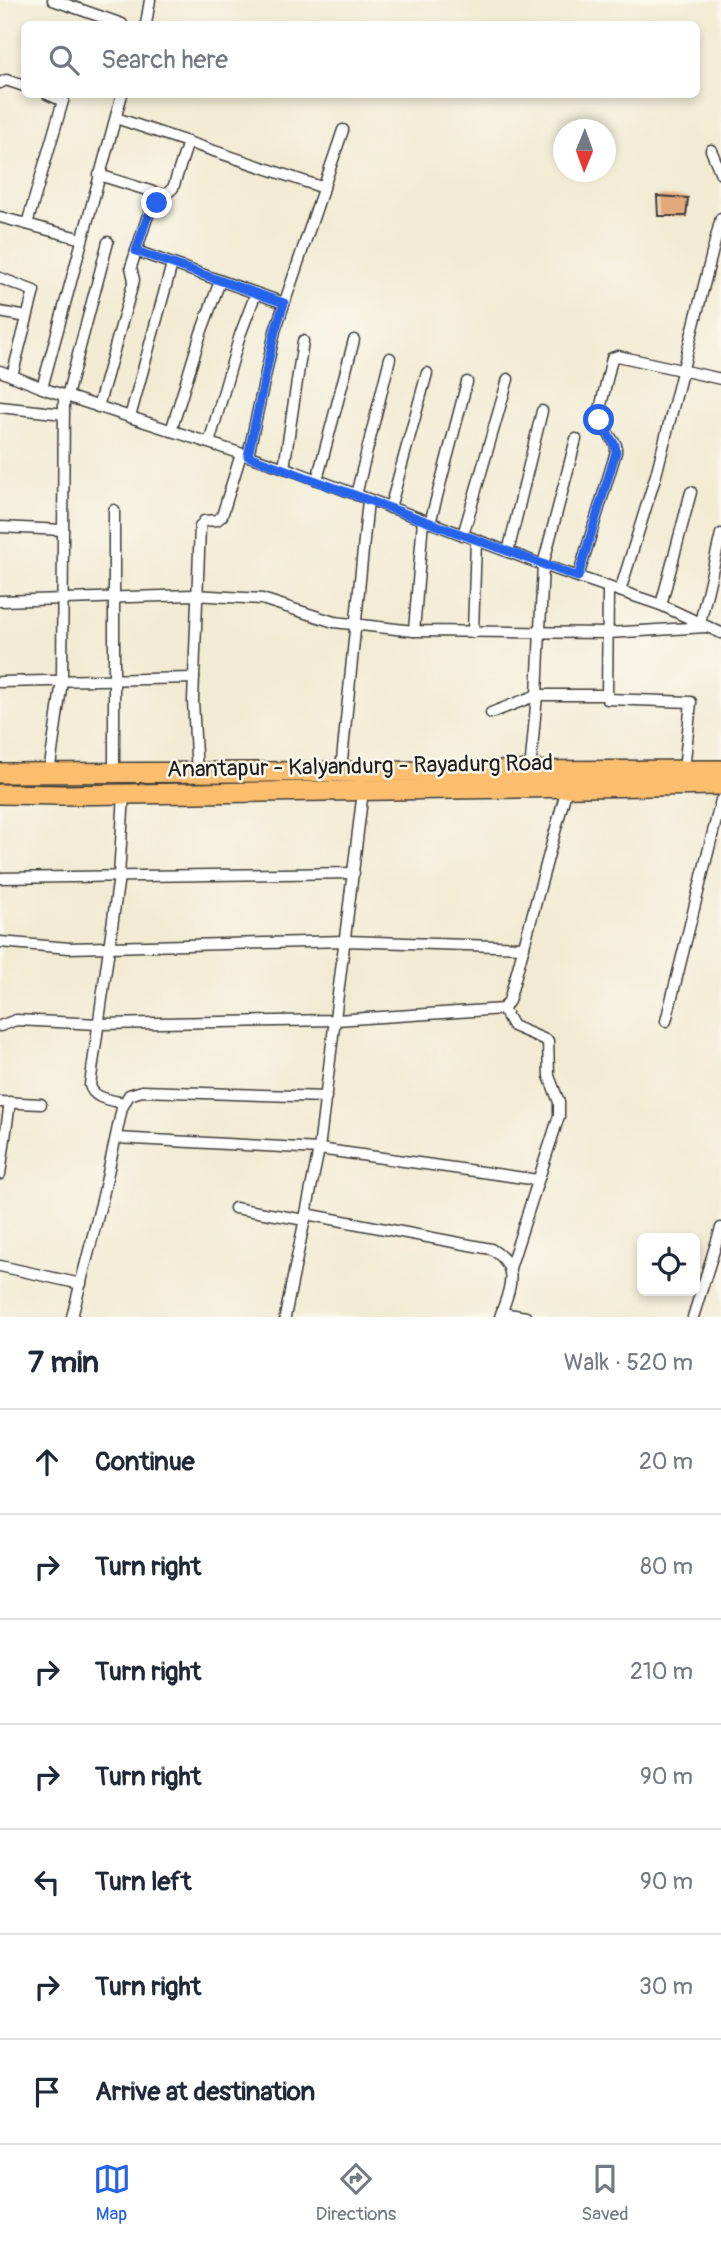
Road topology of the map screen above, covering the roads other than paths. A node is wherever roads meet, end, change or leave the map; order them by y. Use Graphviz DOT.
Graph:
graph roads {
  1 [pos="53,0"];
  2 [pos="150,0"];
  3 [pos="113,21"];
  4 [pos="146,21"];
  5 [pos="0,83"];
  6 [pos="21,85"];
  7 [pos="64,98"];
  8 [pos="121,98"];
  9 [pos="116,118"];
  10 [pos="343,130"];
  11 [pos="188,142"];
  12 [pos="711,150"];
  13 [pos="721,174"];
  14 [pos="99,175"];
  15 [pos="324,188"];
  16 [pos="166,197"];
  17 [pos="0,216"];
  18 [pos="721,218"];
  19 [pos="27,224"];
  20 [pos="82,239"];
  21 [pos="108,242"];
  22 [pos="136,251"];
  23 [pos="172,264"];
  24 [pos="0,278"];
  25 [pos="220,281"];
  26 [pos="256,293"];
  27 [pos="284,303"];
  28 [pos="0,312"];
  29 [pos="27,317"];
  30 [pos="354,340"];
  31 [pos="303,341"];
  32 [pos="390,358"];
  33 [pos="683,369"];
  34 [pos="0,371"];
  35 [pos="427,373"];
  36 [pos="12,376"];
  37 [pos="508,379"];
  38 [pos="721,379"];
  39 [pos="467,383"];
  40 [pos="42,388"];
  41 [pos="66,396"];
  42 [pos="0,407"];
  43 [pos="98,407"];
  44 [pos="542,411"];
  45 [pos="64,414"];
  46 [pos="130,417"];
  47 [pos="171,431"];
  48 [pos="576,439"];
  49 [pos="209,443"];
  50 [pos="244,455"];
  51 [pos="284,468"];
  52 [pos="317,480"];
  53 [pos="691,492"];
  54 [pos="356,495"];
  55 [pos="368,500"];
  56 [pos="390,508"];
  57 [pos="114,510"];
  58 [pos="427,522"];
  59 [pos="0,527"];
  60 [pos="63,530"];
  61 [pos="721,534"];
  62 [pos="463,535"];
  63 [pos="476,540"];
  64 [pos="508,552"];
  65 [pos="543,565"];
  66 [pos="578,577"];
  67 [pos="608,587"];
  68 [pos="620,591"];
  69 [pos="199,596"];
  70 [pos="115,598"];
  71 [pos="62,600"];
  72 [pos="0,601"];
  73 [pos="661,605"];
  74 [pos="357,624"];
  75 [pos="704,625"];
  76 [pos="414,631"];
  77 [pos="472,632"];
  78 [pos="540,632"];
  79 [pos="608,633"];
  80 [pos="721,633"];
  81 [pos="194,678"];
  82 [pos="115,680"];
  83 [pos="62,681"];
  84 [pos="0,682"];
  85 [pos="537,695"];
  86 [pos="607,695"];
  87 [pos="491,713"];
  88 [pos="341,770"];
  89 [pos="684,770"];
  90 [pos="721,770"];
  91 [pos="530,771"];
  92 [pos="0,773"];
  93 [pos="49,773"];
  94 [pos="197,773"];
  95 [pos="114,774"];
  96 [pos="569,779"];
  97 [pos="721,785"];
  98 [pos="363,791"];
  99 [pos="0,794"];
  100 [pos="124,794"];
  101 [pos="721,800"];
  102 [pos="354,873"];
  103 [pos="120,876"];
  104 [pos="0,878"];
  105 [pos="346,940"];
  106 [pos="0,942"];
  107 [pos="109,947"];
  108 [pos="524,947"];
  109 [pos="502,1009"];
  110 [pos="337,1020"];
  111 [pos="666,1021"];
  112 [pos="99,1024"];
  113 [pos="0,1026"];
  114 [pos="326,1097"];
  115 [pos="5,1102"];
  116 [pos="124,1103"];
  117 [pos="41,1104"];
  118 [pos="116,1138"];
  119 [pos="319,1149"];
  120 [pos="0,1174"];
  121 [pos="538,1180"];
  122 [pos="235,1208"];
  123 [pos="305,1217"];
  124 [pos="721,1228"];
  125 [pos="0,1266"];
  126 [pos="510,1268"];
  127 [pos="81,1284"];
  128 [pos="501,1315"];
  129 [pos="72,1317"];
  130 [pos="285,1317"];
  131 [pos="526,1317"];
  132 [pos="693,1317"];
  1 -- 3 [label="street"];
  2 -- 4 [label="street"];
  5 -- 6 [label="street"];
  7 -- 19 [label="street"];
  8 -- 9 [label="street"];
  9 -- 11 [label="street"];
  9 -- 14 [label="street"];
  10 -- 15 [label="street"];
  11 -- 15 [label="street"];
  11 -- 16 [label="street"];
  12 -- 13 [label="street"];
  14 -- 16 [label="street"];
  14 -- 20 [label="street"];
  15 -- 27 [label="street"];
  16 -- 22 [label="street"];
  17 -- 19 [label="street"];
  18 -- 33 [label="street"];
  19 -- 20 [label="street"];
  20 -- 40 [label="street"];
  21 -- 41 [label="street"];
  22 -- 23 [label="street"];
  22 -- 43 [label="street"];
  23 -- 25 [label="street"];
  23 -- 46 [label="street"];
  24 -- 29 [label="street"];
  25 -- 26 [label="street"];
  25 -- 47 [label="street"];
  26 -- 27 [label="street"];
  26 -- 49 [label="street"];
  27 -- 50 [label="street"];
  28 -- 29 [label="street"];
  29 -- 36 [label="street"];
  30 -- 52 [label="street"];
  31 -- 51 [label="street"];
  32 -- 54 [label="street"];
  33 -- 38 [label="street"];
  33 -- 66 [label="street"];
  33 -- 68 [label="street"];
  34 -- 36 [label="street"];
  35 -- 56 [label="street"];
  36 -- 40 [label="street"];
  37 -- 62 [label="street"];
  39 -- 58 [label="street"];
  40 -- 41 [label="street"];
  41 -- 43 [label="street"];
  41 -- 45 [label="street"];
  42 -- 45 [label="street"];
  43 -- 46 [label="street"];
  44 -- 64 [label="street"];
  45 -- 60 [label="street"];
  46 -- 47 [label="street"];
  47 -- 49 [label="street"];
  48 -- 65 [label="street"];
  49 -- 50 [label="street"];
  50 -- 51 [label="street"];
  50 -- 69 [label="street"];
  51 -- 52 [label="street"];
  52 -- 54 [label="street"];
  53 -- 73 [label="street"];
  54 -- 55 [label="street"];
  55 -- 56 [label="street"];
  55 -- 74 [label="street"];
  56 -- 58 [label="street"];
  57 -- 70 [label="street"];
  58 -- 62 [label="street"];
  58 -- 76 [label="street"];
  59 -- 60 [label="street"];
  60 -- 71 [label="street"];
  61 -- 75 [label="street"];
  62 -- 63 [label="street"];
  63 -- 64 [label="street"];
  63 -- 77 [label="street"];
  64 -- 65 [label="street"];
  65 -- 66 [label="street"];
  65 -- 78 [label="street"];
  66 -- 67 [label="street"];
  67 -- 68 [label="street"];
  67 -- 79 [label="street"];
  68 -- 73 [label="street"];
  69 -- 70 [label="street"];
  69 -- 74 [label="street"];
  69 -- 81 [label="street"];
  70 -- 71 [label="street"];
  70 -- 82 [label="street"];
  71 -- 72 [label="street"];
  71 -- 83 [label="street"];
  73 -- 75 [label="street"];
  74 -- 76 [label="street"];
  74 -- 88 [label="street"];
  75 -- 79 [label="street"];
  75 -- 80 [label="street"];
  76 -- 77 [label="street"];
  77 -- 78 [label="street"];
  78 -- 79 [label="street"];
  78 -- 85 [label="street"];
  79 -- 86 [label="street"];
  81 -- 82 [label="street"];
  81 -- 94 [label="street"];
  82 -- 83 [label="street"];
  82 -- 95 [label="street"];
  83 -- 84 [label="street"];
  83 -- 93 [label="street"];
  85 -- 86 [label="street"];
  85 -- 87 [label="street"];
  85 -- 91 [label="street"];
  86 -- 89 [label="street"];
  88 -- 91 [label="highway, Anantapur - Kalyandurg - Rayadurg Road"];
  88 -- 94 [label="highway, Anantapur - Kalyandurg - Rayadurg Road"];
  89 -- 90 [label="highway, Anantapur - Kalyandurg - Rayadurg Road"];
  89 -- 96 [label="highway, Anantapur - Kalyandurg - Rayadurg Road"];
  91 -- 96 [label="highway, Anantapur - Kalyandurg - Rayadurg Road"];
  92 -- 93 [label="highway, Anantapur - Kalyandurg - Rayadurg Road"];
  93 -- 95 [label="highway, Anantapur - Kalyandurg - Rayadurg Road"];
  94 -- 95 [label="highway, Anantapur - Kalyandurg - Rayadurg Road"];
  96 -- 97 [label="highway, Anantapur - Kalyandurg - Rayadurg Road"];
  96 -- 98 [label="highway, Anantapur - Kalyandurg - Rayadurg Road"];
  96 -- 108 [label="street"];
  98 -- 100 [label="highway, Anantapur - Kalyandurg - Rayadurg Road"];
  98 -- 102 [label="street"];
  99 -- 100 [label="highway, Anantapur - Kalyandurg - Rayadurg Road"];
  100 -- 103 [label="street"];
  101 -- 111 [label="street"];
  102 -- 103 [label="street"];
  102 -- 105 [label="street"];
  103 -- 104 [label="street"];
  103 -- 107 [label="street"];
  105 -- 107 [label="street"];
  105 -- 108 [label="street"];
  105 -- 110 [label="street"];
  106 -- 107 [label="street"];
  107 -- 112 [label="street"];
  108 -- 109 [label="street"];
  109 -- 110 [label="street"];
  109 -- 121 [label="street"];
  110 -- 112 [label="street"];
  110 -- 114 [label="street"];
  112 -- 113 [label="street"];
  112 -- 116 [label="street"];
  114 -- 116 [label="street"];
  114 -- 119 [label="street"];
  115 -- 117 [label="street"];
  115 -- 120 [label="street"];
  116 -- 118 [label="street"];
  118 -- 119 [label="street"];
  118 -- 127 [label="street"];
  119 -- 121 [label="street"];
  119 -- 123 [label="street"];
  121 -- 126 [label="street"];
  122 -- 123 [label="street"];
  123 -- 126 [label="street"];
  123 -- 130 [label="street"];
  124 -- 132 [label="street"];
  125 -- 127 [label="street"];
  126 -- 128 [label="street"];
  127 -- 129 [label="street"];
  128 -- 131 [label="street"];
}
